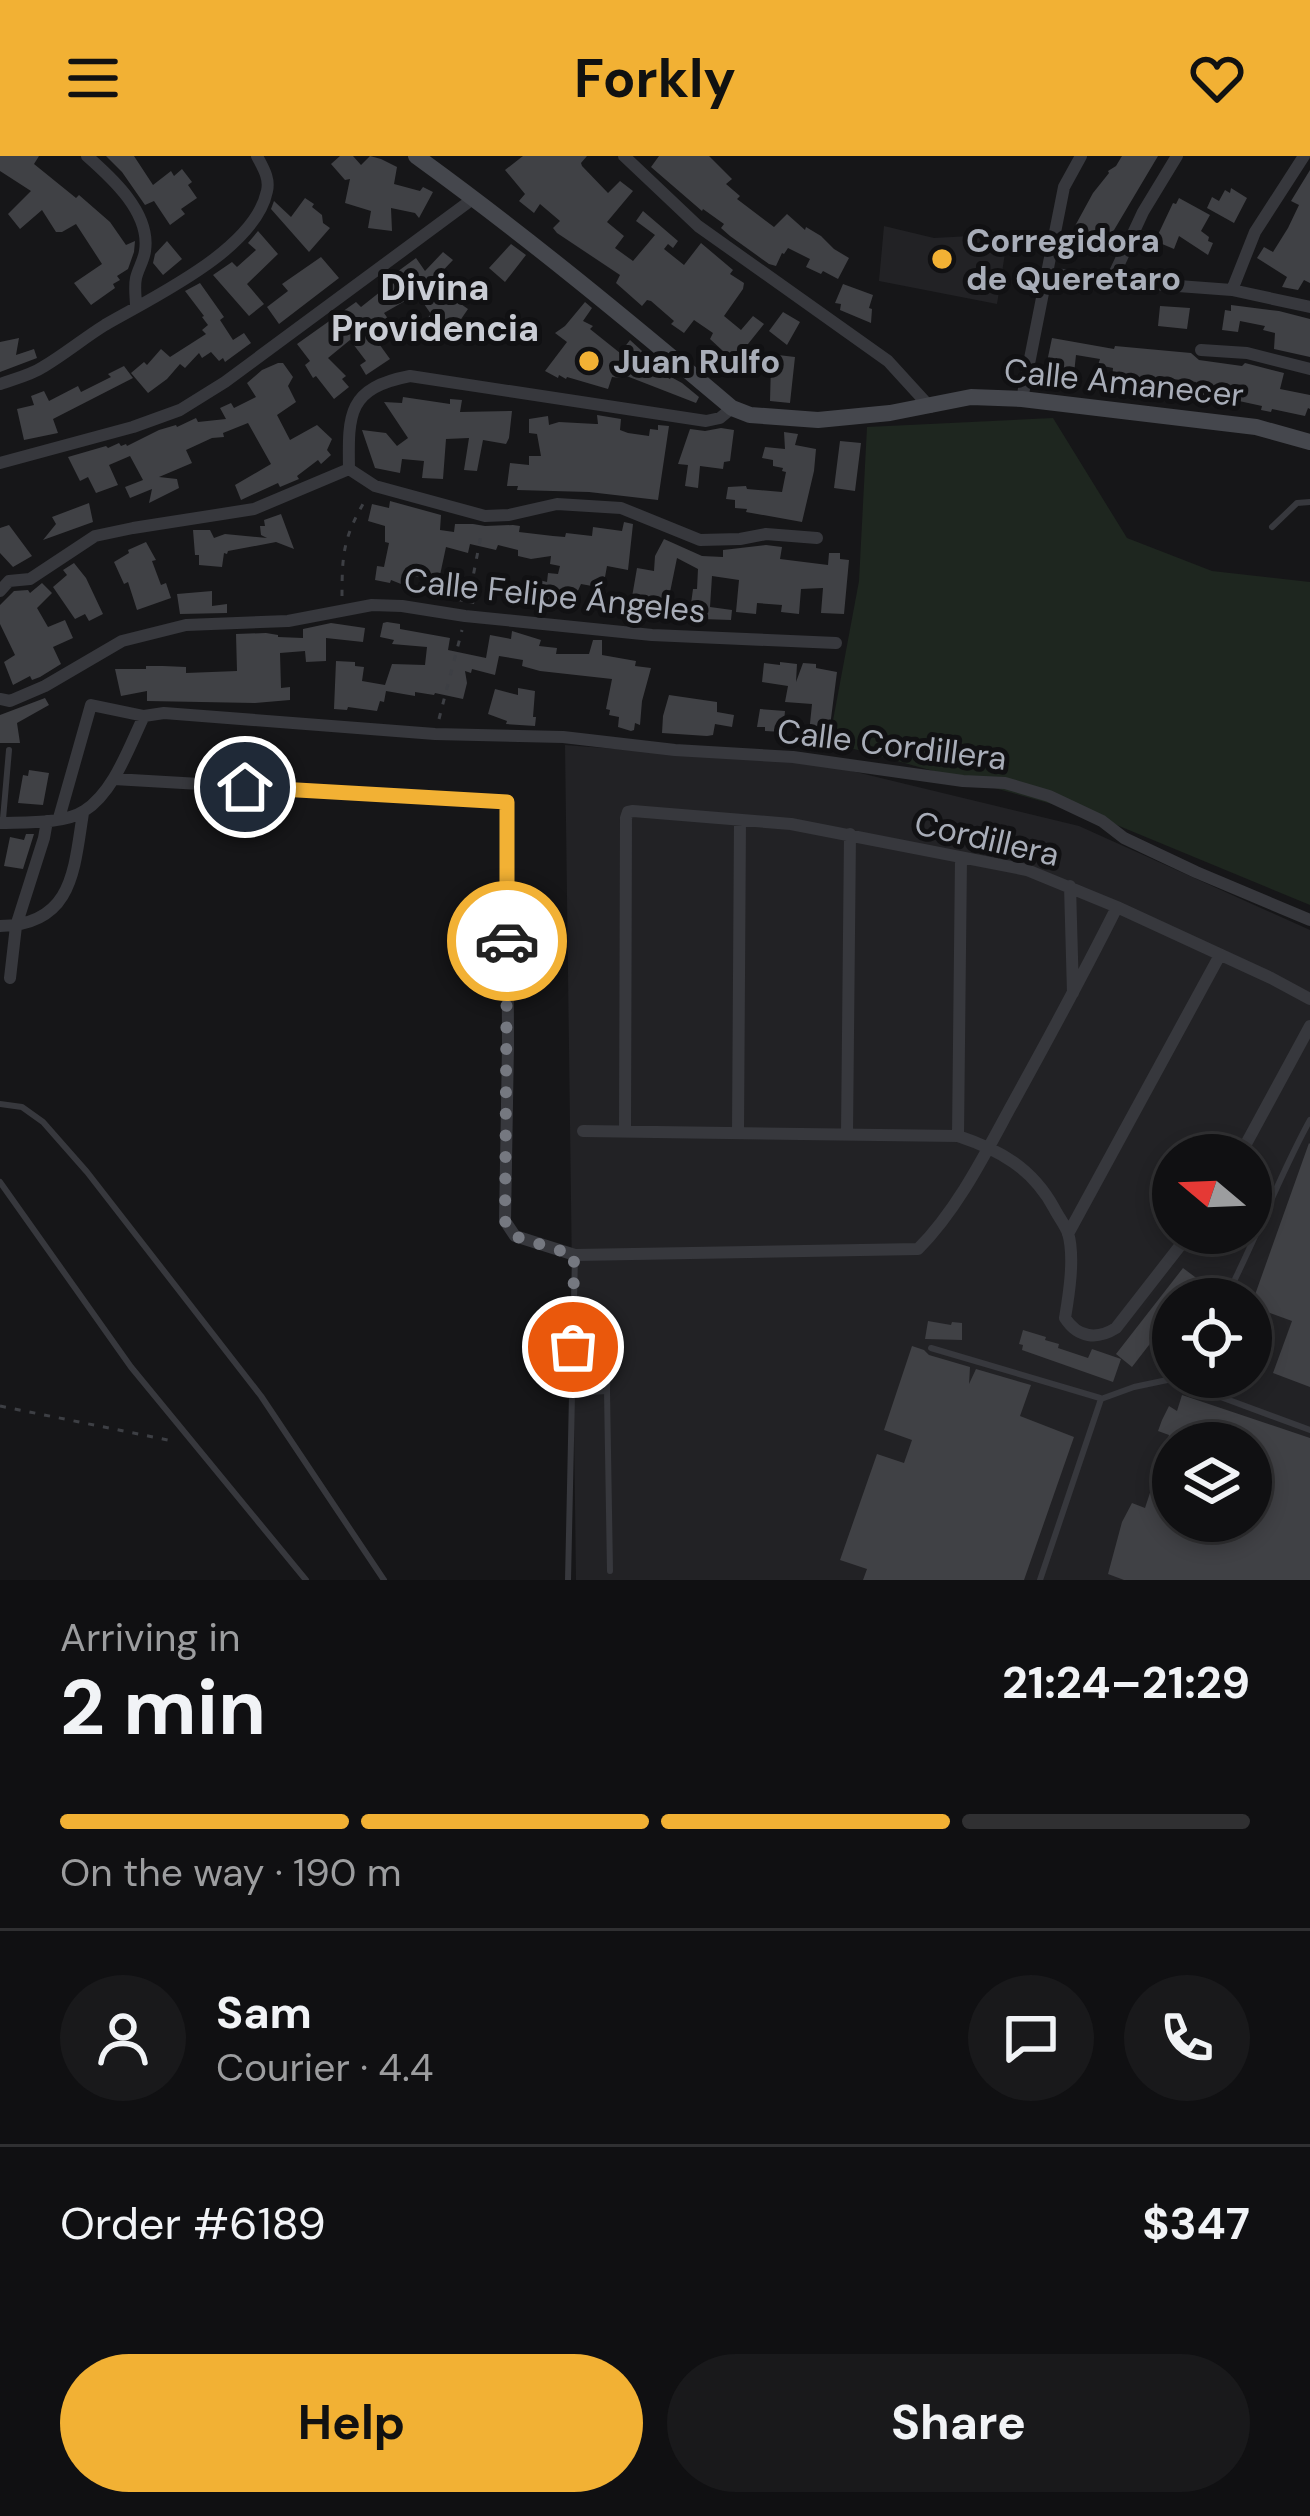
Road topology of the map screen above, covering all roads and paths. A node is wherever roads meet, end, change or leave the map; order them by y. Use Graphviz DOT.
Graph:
graph roads {
  1 [pos="87,156"];
  2 [pos="257,156"];
  3 [pos="416,156"];
  4 [pos="624,156"];
  5 [pos="1082,156"];
  6 [pos="1177,156"];
  7 [pos="1304,156"];
  8 [pos="475,198"];
  9 [pos="1047,272"];
  10 [pos="1111,281"];
  11 [pos="1232,290"];
  12 [pos="136,307"];
  13 [pos="1310,307"];
  14 [pos="1201,350"];
  15 [pos="1310,369"];
  16 [pos="0,384"];
  17 [pos="1022,399"];
  18 [pos="930,407"];
  19 [pos="732,408"];
  20 [pos="1310,442"];
  21 [pos="0,463"];
  22 [pos="349,469"];
  23 [pos="375,486"];
  24 [pos="1310,502"];
  25 [pos="1272,527"];
  26 [pos="817,538"];
  27 [pos="3,583"];
  28 [pos="343,611"];
  29 [pos="836,643"];
  30 [pos="0,699"];
  31 [pos="144,716"];
  32 [pos="9,750"];
  33 [pos="114,779"];
  34 [pos="82,813"];
  35 [pos="53,819"];
  36 [pos="740,820"];
  37 [pos="2,823"];
  38 [pos="850,834"];
  39 [pos="961,858"];
  40 [pos="1070,886"];
  41 [pos="1117,907"];
  42 [pos="1310,920"];
  43 [pos="0,926"];
  44 [pos="16,926"];
  45 [pos="1220,955"];
  46 [pos="10,977"];
  47 [pos="1073,995"];
  48 [pos="1310,999"];
  49 [pos="1310,1026"];
  50 [pos="0,1104"];
  51 [pos="1310,1120"];
  52 [pos="584,1131"];
  53 [pos="625,1131"];
  54 [pos="738,1132"];
  55 [pos="1251,1134"];
  56 [pos="847,1135"];
  57 [pos="958,1136"];
  58 [pos="989,1146"];
  59 [pos="0,1183"];
  60 [pos="1069,1234"];
  61 [pos="1174,1254"];
  62 [pos="574,1255"];
  63 [pos="1236,1278"];
  64 [pos="610,1317"];
  65 [pos="931,1348"];
  66 [pos="1152,1383"];
  67 [pos="608,1391"];
  68 [pos="573,1393"];
  69 [pos="1226,1398"];
  70 [pos="1101,1399"];
  71 [pos="0,1406"];
  72 [pos="1310,1430"];
  73 [pos="168,1440"];
  74 [pos="610,1571"];
  75 [pos="306,1580"];
  76 [pos="384,1580"];
  77 [pos="568,1580"];
  78 [pos="1040,1580"];
  1 -- 12 [label="street"];
  2 -- 12 [label="street"];
  3 -- 8 [label="main road"];
  4 -- 18 [label="street"];
  5 -- 9 [label="street"];
  6 -- 10 [label="street"];
  7 -- 11 [label="street"];
  8 -- 19 [label="main road"];
  8 -- 21 [label="street"];
  9 -- 10 [label="street"];
  9 -- 17 [label="street"];
  10 -- 11 [label="street"];
  11 -- 13 [label="street"];
  12 -- 16 [label="street"];
  14 -- 15 [label="street"];
  17 -- 18 [label="main road, Calle Amanecer"];
  17 -- 20 [label="main road, Calle Amanecer"];
  18 -- 19 [label="main road, Calle Amanecer"];
  19 -- 22 [label="street"];
  22 -- 23 [label="street"];
  22 -- 27 [label="street"];
  23 -- 26 [label="street"];
  23 -- 28 [label="path"];
  24 -- 25 [label="lane"];
  28 -- 29 [label="street, Calle Felipe Ángeles"];
  28 -- 30 [label="street, Calle Felipe Ángeles"];
  31 -- 33 [label="street"];
  31 -- 35 [label="street, Calle Cordillera"];
  31 -- 42 [label="street, Calle Cordillera"];
  32 -- 37 [label="lane"];
  33 -- 34 [label="street"];
  33 -- 62 [label="street"];
  34 -- 35 [label="street"];
  34 -- 44 [label="street"];
  35 -- 37 [label="street"];
  35 -- 44 [label="street"];
  36 -- 38 [label="street, Cordillera"];
  36 -- 53 [label="street, Cordillera"];
  36 -- 54 [label="street"];
  38 -- 39 [label="street, Cordillera"];
  38 -- 56 [label="street"];
  39 -- 40 [label="street, Cordillera"];
  39 -- 57 [label="street"];
  40 -- 41 [label="street, Cordillera"];
  40 -- 47 [label="street"];
  41 -- 45 [label="street, Cordillera"];
  41 -- 47 [label="street"];
  43 -- 44 [label="street"];
  44 -- 46 [label="street"];
  45 -- 48 [label="street, Cordillera"];
  45 -- 60 [label="street"];
  47 -- 58 [label="street"];
  49 -- 55 [label="street"];
  50 -- 76 [label="lane"];
  51 -- 63 [label="lane"];
  52 -- 53 [label="street"];
  53 -- 54 [label="street"];
  54 -- 56 [label="street"];
  56 -- 57 [label="street"];
  57 -- 58 [label="street"];
  58 -- 60 [label="street"];
  58 -- 62 [label="street"];
  59 -- 75 [label="lane"];
  60 -- 61 [label="street"];
  62 -- 68 [label="lane"];
  64 -- 67 [label="lane"];
  65 -- 70 [label="lane"];
  66 -- 70 [label="lane"];
  67 -- 68 [label="lane"];
  67 -- 74 [label="lane"];
  68 -- 77 [label="lane"];
  69 -- 72 [label="lane"];
  70 -- 78 [label="lane"];
  71 -- 73 [label="path"];
}
